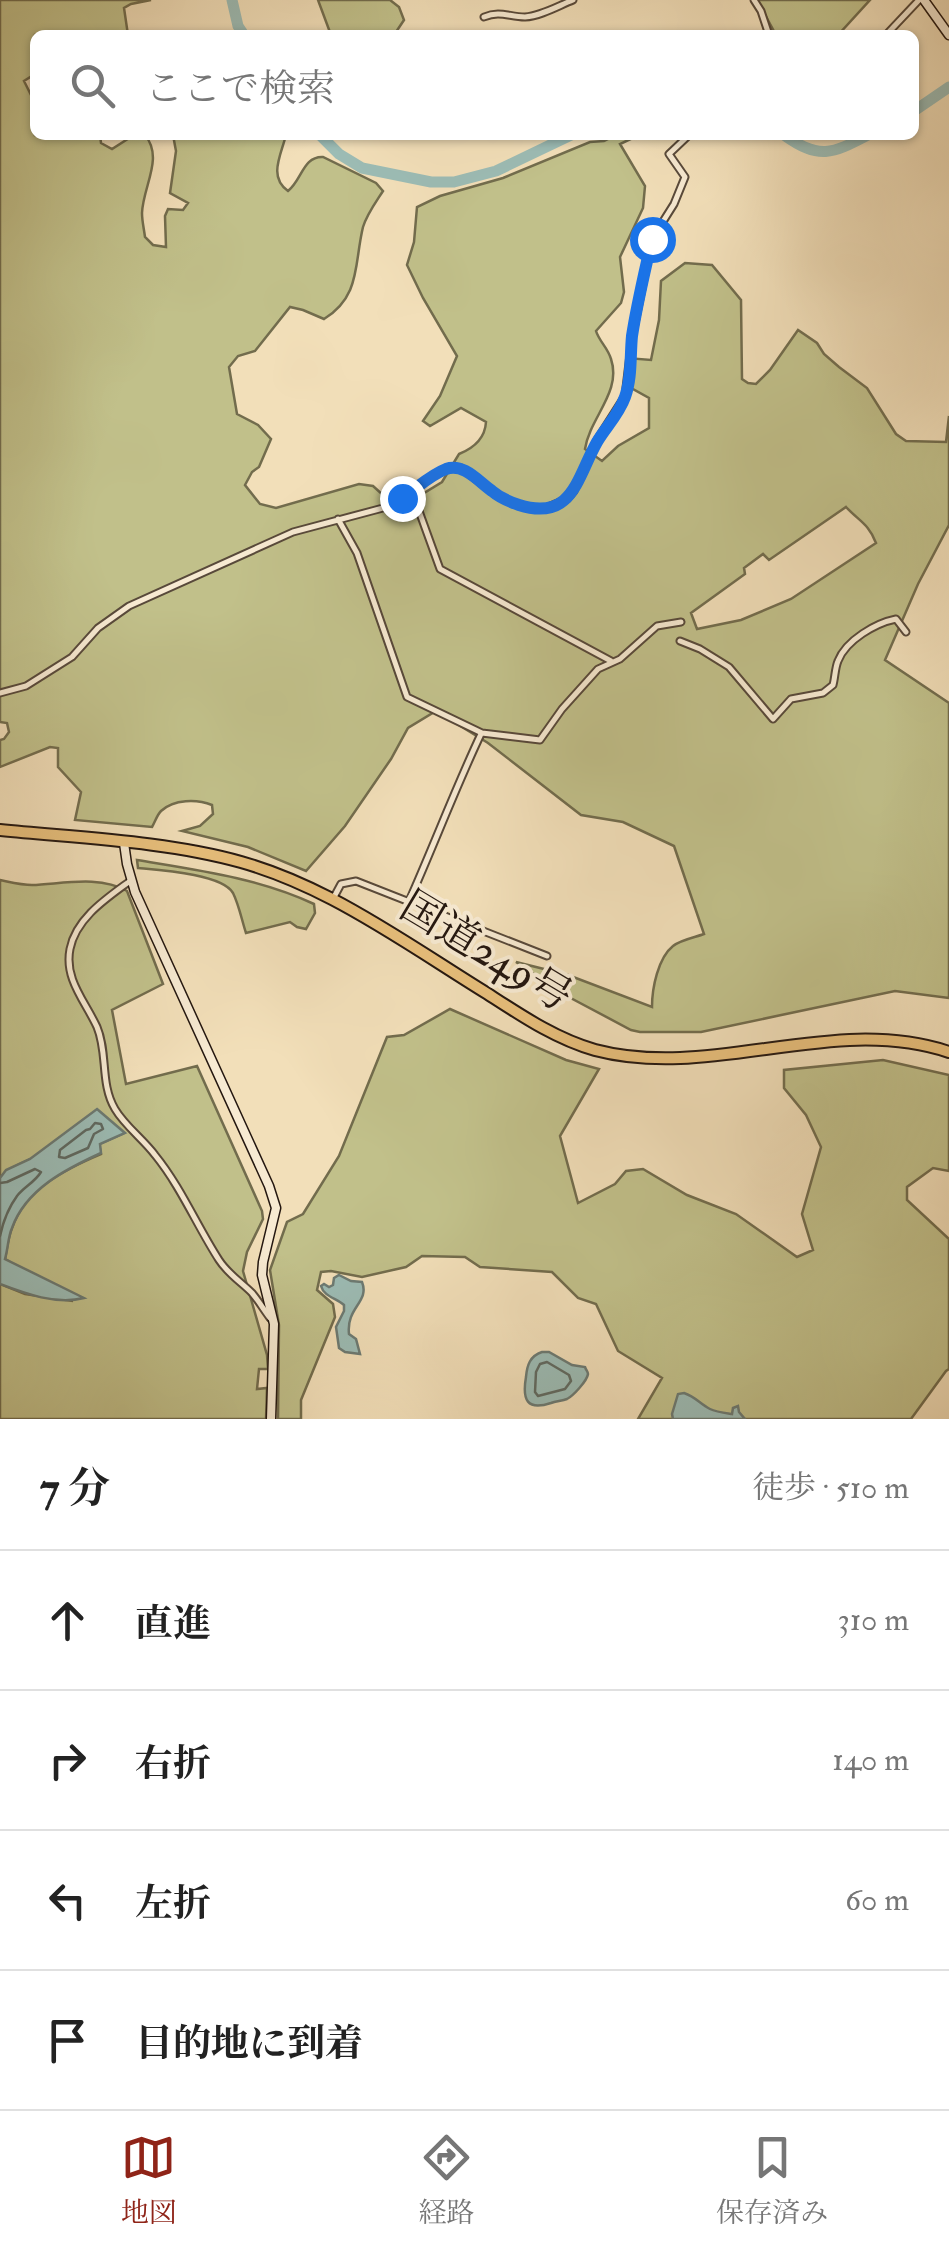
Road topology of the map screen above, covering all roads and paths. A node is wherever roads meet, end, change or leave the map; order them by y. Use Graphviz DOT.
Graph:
graph roads {
  1 [pos="573,0"];
  2 [pos="754,0"];
  3 [pos="922,0"];
  4 [pos="484,17"];
  5 [pos="767,30"];
  6 [pos="891,30"];
  7 [pos="949,35"];
  8 [pos="683,140"];
  9 [pos="409,494"];
  10 [pos="338,519"];
  11 [pos="682,622"];
  12 [pos="906,632"];
  13 [pos="680,641"];
  14 [pos="612,662"];
  15 [pos="0,693"];
  16 [pos="482,733"];
  17 [pos="0,830"];
  18 [pos="124,843"];
  19 [pos="132,880"];
  20 [pos="332,900"];
  21 [pos="409,901"];
  22 [pos="547,956"];
  23 [pos="949,1052"];
  24 [pos="274,1324"];
  25 [pos="271,1419"];
  1 -- 4 [label="street"];
  2 -- 5 [label="street"];
  3 -- 6 [label="street"];
  3 -- 7 [label="street"];
  8 -- 9 [label="street"];
  9 -- 10 [label="street"];
  9 -- 14 [label="street"];
  10 -- 15 [label="street"];
  10 -- 16 [label="street"];
  11 -- 14 [label="street"];
  12 -- 13 [label="street"];
  14 -- 16 [label="street"];
  16 -- 21 [label="street"];
  17 -- 18 [label="highway, 国道249号"];
  18 -- 19 [label="street"];
  18 -- 20 [label="highway, 国道249号"];
  19 -- 24 [label="street"];
  19 -- 24 [label="street"];
  20 -- 21 [label="street"];
  20 -- 23 [label="highway, 国道249号"];
  21 -- 22 [label="street"];
  24 -- 25 [label="street"];
}
